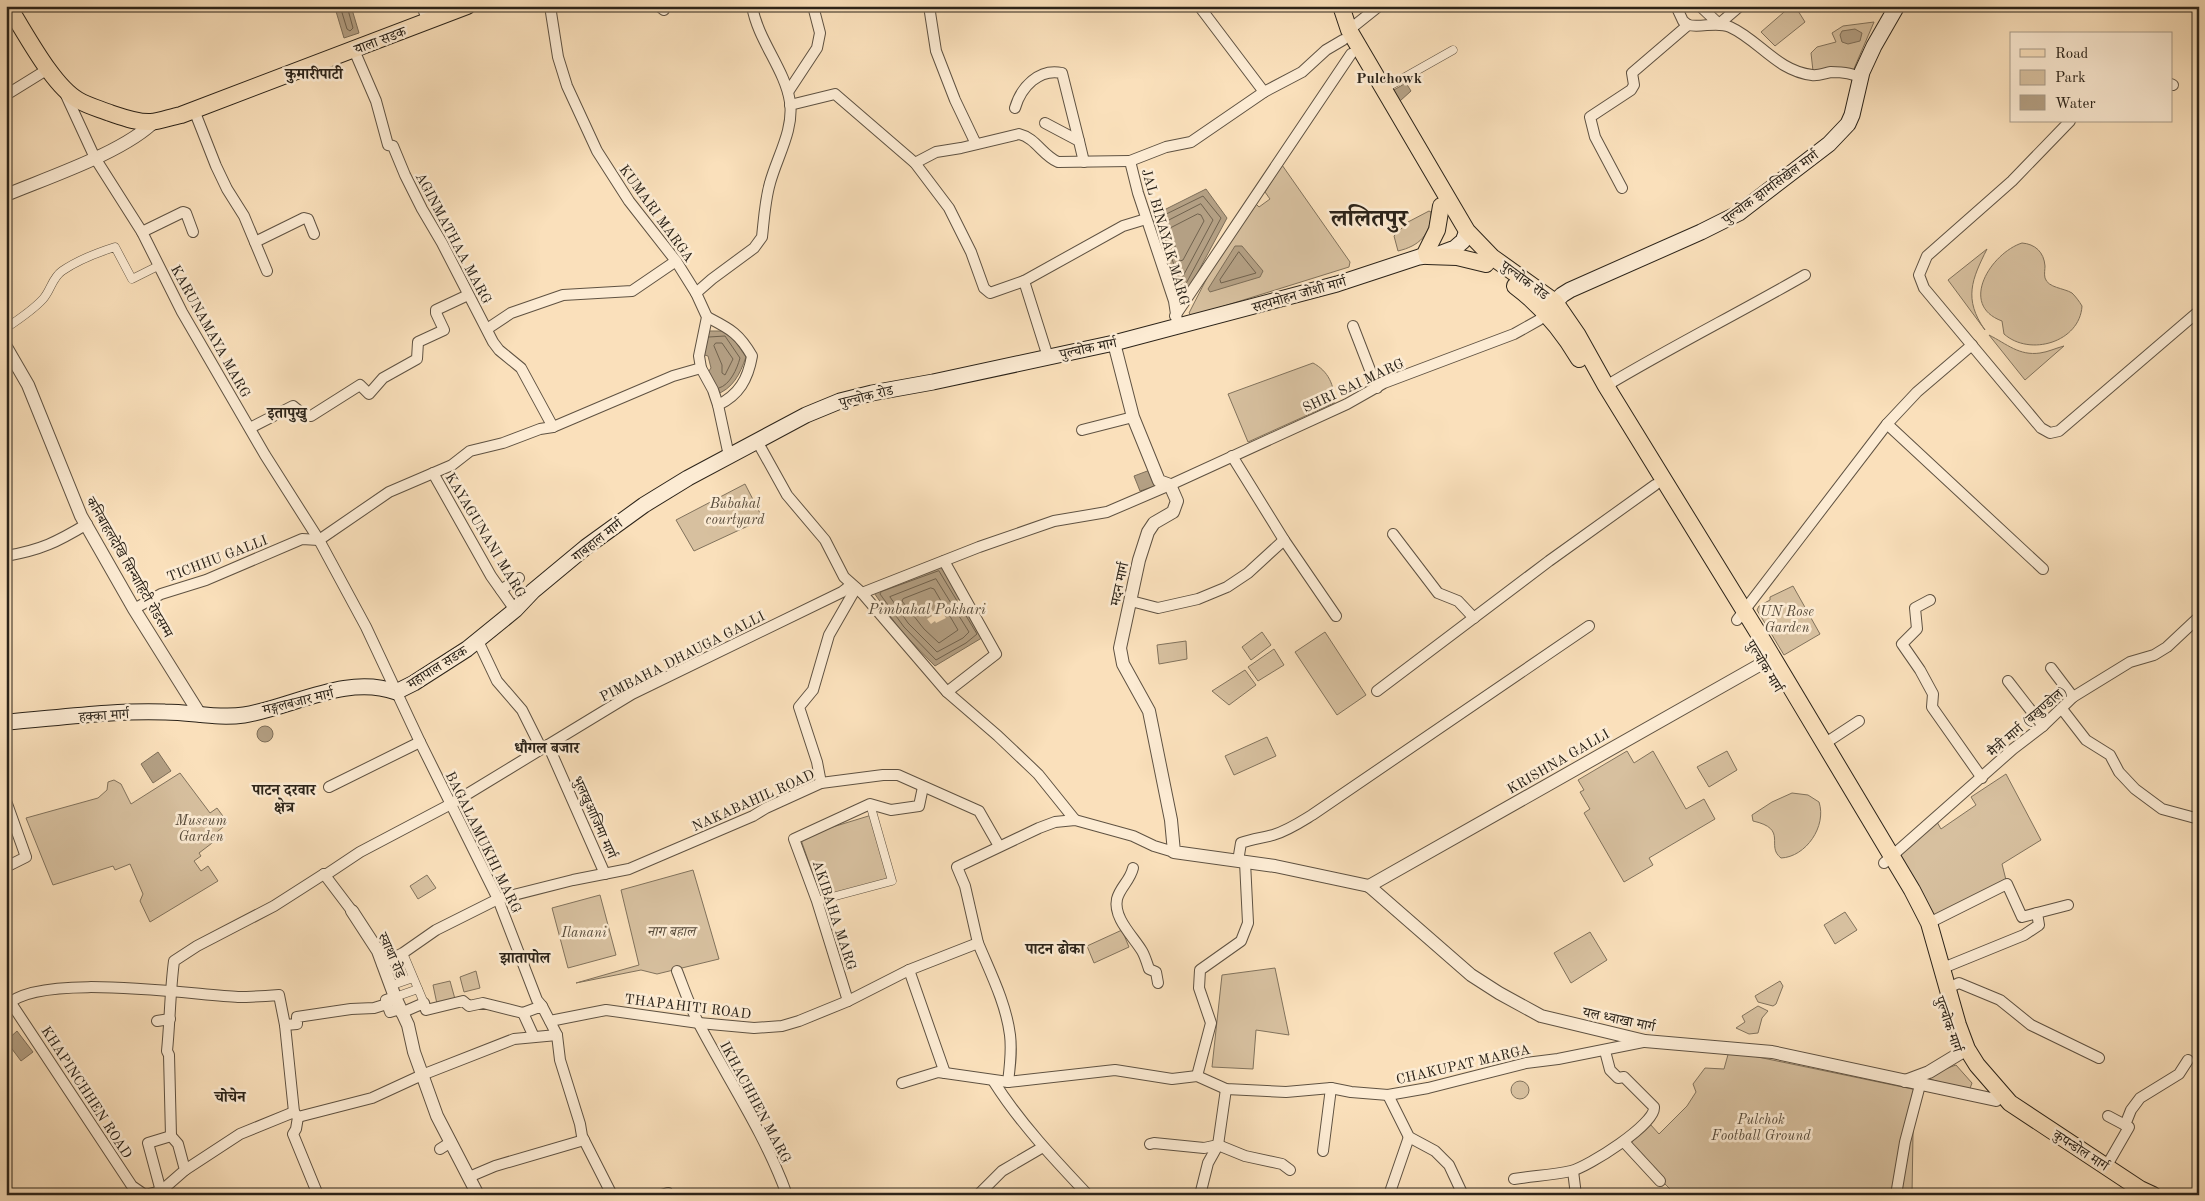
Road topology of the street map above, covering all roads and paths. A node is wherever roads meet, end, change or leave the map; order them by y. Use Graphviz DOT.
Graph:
graph roads {
  1 [pos="8,6"];
  2 [pos="422,6"];
  3 [pos="467,6"];
  4 [pos="550,6"];
  5 [pos="752,6"];
  6 [pos="813,6"];
  7 [pos="929,6"];
  8 [pos="1199,6"];
  9 [pos="1333,6"];
  10 [pos="1341,6"];
  11 [pos="1378,6"];
  12 [pos="1676,6"];
  13 [pos="1700,6"];
  14 [pos="1740,6"];
  15 [pos="1891,10"];
  16 [pos="428,22"];
  17 [pos="1719,24"];
  18 [pos="1688,25"];
  19 [pos="1347,41"];
  20 [pos="354,50"];
  21 [pos="1453,50"];
  22 [pos="48,69"];
  23 [pos="1860,78"];
  24 [pos="62,88"];
  25 [pos="1384,89"];
  26 [pos="788,92"];
  27 [pos="1264,92"];
  28 [pos="6,94"];
  29 [pos="790,106"];
  30 [pos="1016,108"];
  31 [pos="194,110"];
  32 [pos="156,120"];
  33 [pos="2069,122"];
  34 [pos="1045,123"];
  35 [pos="1079,141"];
  36 [pos="976,144"];
  37 [pos="95,158"];
  38 [pos="1130,161"];
  39 [pos="1084,162"];
  40 [pos="915,163"];
  41 [pos="1622,188"];
  42 [pos="6,195"];
  43 [pos="1441,206"];
  44 [pos="1146,219"];
  45 [pos="142,232"];
  46 [pos="193,232"];
  47 [pos="314,234"];
  48 [pos="1465,236"];
  49 [pos="255,242"];
  50 [pos="1424,255"];
  51 [pos="1485,257"];
  52 [pos="676,261"];
  53 [pos="158,266"];
  54 [pos="267,271"];
  55 [pos="1805,275"];
  56 [pos="1024,281"];
  57 [pos="696,293"];
  58 [pos="468,295"];
  59 [pos="1551,307"];
  60 [pos="2199,312"];
  61 [pos="707,317"];
  62 [pos="1177,322"];
  63 [pos="1353,326"];
  64 [pos="6,328"];
  65 [pos="487,329"];
  66 [pos="1573,338"];
  67 [pos="1114,343"];
  68 [pos="1972,345"];
  69 [pos="6,347"];
  70 [pos="1048,357"];
  71 [pos="11,365"];
  72 [pos="701,368"];
  73 [pos="998,368"];
  74 [pos="1606,386"];
  75 [pos="1377,388"];
  76 [pos="718,405"];
  77 [pos="1133,417"];
  78 [pos="1887,424"];
  79 [pos="553,426"];
  80 [pos="250,428"];
  81 [pos="1082,430"];
  82 [pos="757,441"];
  83 [pos="743,448"];
  84 [pos="728,456"];
  85 [pos="1232,456"];
  86 [pos="433,473"];
  87 [pos="1655,485"];
  88 [pos="1170,486"];
  89 [pos="87,524"];
  90 [pos="1393,534"];
  91 [pos="315,540"];
  92 [pos="1284,540"];
  93 [pos="6,556"];
  94 [pos="944,561"];
  95 [pos="2043,569"];
  96 [pos="519,578"];
  97 [pos="856,589"];
  98 [pos="501,590"];
  99 [pos="1930,600"];
  100 [pos="1131,601"];
  101 [pos="134,609"];
  102 [pos="515,610"];
  103 [pos="1336,616"];
  104 [pos="1741,616"];
  105 [pos="2199,617"];
  106 [pos="1474,618"];
  107 [pos="1589,626"];
  108 [pos="478,641"];
  109 [pos="1763,663"];
  110 [pos="2051,668"];
  111 [pos="2008,680"];
  112 [pos="1377,691"];
  113 [pos="396,692"];
  114 [pos="947,692"];
  115 [pos="2073,697"];
  116 [pos="2062,709"];
  117 [pos="201,716"];
  118 [pos="1859,721"];
  119 [pos="6,722"];
  120 [pos="2043,726"];
  121 [pos="420,742"];
  122 [pos="1824,744"];
  123 [pos="545,747"];
  124 [pos="1982,778"];
  125 [pos="822,783"];
  126 [pos="329,787"];
  127 [pos="922,787"];
  128 [pos="6,800"];
  129 [pos="451,804"];
  130 [pos="870,804"];
  131 [pos="2199,819"];
  132 [pos="1075,820"];
  133 [pos="999,846"];
  134 [pos="1174,852"];
  135 [pos="1889,860"];
  136 [pos="1241,862"];
  137 [pos="6,867"];
  138 [pos="1133,868"];
  139 [pos="324,874"];
  140 [pos="605,874"];
  141 [pos="1369,886"];
  142 [pos="498,900"];
  143 [pos="817,901"];
  144 [pos="2068,905"];
  145 [pos="352,911"];
  146 [pos="2037,913"];
  147 [pos="1929,922"];
  148 [pos="978,943"];
  149 [pos="403,953"];
  150 [pos="382,964"];
  151 [pos="1943,968"];
  152 [pos="909,970"];
  153 [pos="677,971"];
  154 [pos="413,978"];
  155 [pos="1158,983"];
  156 [pos="1948,988"];
  157 [pos="418,989"];
  158 [pos="170,990"];
  159 [pos="8,1001"];
  160 [pos="848,1001"];
  161 [pos="395,1002"];
  162 [pos="424,1004"];
  163 [pos="542,1006"];
  164 [pos="282,1012"];
  165 [pos="523,1013"];
  166 [pos="298,1017"];
  167 [pos="170,1019"];
  168 [pos="550,1020"];
  169 [pos="157,1021"];
  170 [pos="698,1023"];
  171 [pos="285,1025"];
  172 [pos="557,1035"];
  173 [pos="534,1037"];
  174 [pos="1645,1041"];
  175 [pos="1605,1050"];
  176 [pos="1963,1052"];
  177 [pos="2099,1058"];
  178 [pos="2188,1060"];
  179 [pos="944,1074"];
  180 [pos="422,1075"];
  181 [pos="1197,1076"];
  182 [pos="1904,1080"];
  183 [pos="994,1082"];
  184 [pos="1008,1082"];
  185 [pos="902,1083"];
  186 [pos="1920,1085"];
  187 [pos="1330,1088"];
  188 [pos="1226,1089"];
  189 [pos="1388,1095"];
  190 [pos="2003,1102"];
  191 [pos="296,1114"];
  192 [pos="2108,1116"];
  193 [pos="2125,1124"];
  194 [pos="171,1136"];
  195 [pos="1409,1137"];
  196 [pos="584,1140"];
  197 [pos="451,1142"];
  198 [pos="1624,1142"];
  199 [pos="1150,1144"];
  200 [pos="1218,1145"];
  201 [pos="1043,1147"];
  202 [pos="440,1149"];
  203 [pos="1323,1151"];
  204 [pos="2106,1167"];
  205 [pos="185,1170"];
  206 [pos="1290,1170"];
  207 [pos="1572,1171"];
  208 [pos="470,1177"];
  209 [pos="1514,1179"];
  210 [pos="1660,1181"];
  211 [pos="161,1193"];
  212 [pos="145,1195"];
  213 [pos="318,1195"];
  214 [pos="478,1195"];
  215 [pos="612,1195"];
  216 [pos="662,1195"];
  217 [pos="668,1195"];
  218 [pos="787,1195"];
  219 [pos="978,1195"];
  220 [pos="1088,1195"];
  221 [pos="1200,1195"];
  222 [pos="1389,1195"];
  223 [pos="1463,1195"];
  224 [pos="1576,1195"];
  225 [pos="1896,1195"];
  226 [pos="2153,1195"];
  1 -- 22 [label="main road, याला सडक"];
  2 -- 16 [label="street"];
  3 -- 16 [label="main road, याला सडक"];
  4 -- 52 [label="street, KUMARI MARGA"];
  5 -- 26 [label="street"];
  6 -- 26 [label="street"];
  7 -- 36 [label="street"];
  8 -- 27 [label="street"];
  9 -- 19 [label="main road"];
  10 -- 19 [label="main road"];
  11 -- 19 [label="street"];
  12 -- 18 [label="street"];
  13 -- 17 [label="street"];
  14 -- 17 [label="street"];
  15 -- 23 [label="main road, पुल्चोक झामसिखेल मार्ग"];
  16 -- 20 [label="main road, याला सडक"];
  17 -- 18 [label="street"];
  17 -- 23 [label="street"];
  18 -- 41 [label="street"];
  19 -- 25 [label="main road"];
  19 -- 27 [label="street, JAL BINAYAK MARG"];
  19 -- 43 [label="main road"];
  19 -- 62 [label="street"];
  20 -- 31 [label="main road, याला सडक"];
  20 -- 58 [label="street, AGINMATHAA MARG"];
  21 -- 25 [label="street"];
  22 -- 24 [label="main road, याला सडक"];
  22 -- 28 [label="street"];
  23 -- 59 [label="main road, पुल्चोक झामसिखेल मार्ग"];
  24 -- 32 [label="main road, याला सडक"];
  24 -- 37 [label="street, KARUNAMAYA MARG"];
  25 -- 48 [label="main road"];
  26 -- 29 [label="street"];
  27 -- 38 [label="street, JAL BINAYAK MARG"];
  29 -- 40 [label="street"];
  29 -- 57 [label="street"];
  30 -- 35 [label="street"];
  31 -- 32 [label="main road, याला सडक"];
  31 -- 49 [label="street"];
  32 -- 37 [label="street"];
  33 -- 68 [label="street"];
  34 -- 35 [label="street"];
  35 -- 39 [label="street"];
  36 -- 39 [label="street"];
  36 -- 40 [label="street"];
  37 -- 42 [label="street"];
  37 -- 45 [label="street, KARUNAMAYA MARG"];
  38 -- 39 [label="street"];
  38 -- 44 [label="street, JAL BINAYAK MARG"];
  40 -- 56 [label="street"];
  43 -- 48 [label="main road"];
  43 -- 50 [label="main road"];
  44 -- 56 [label="street"];
  44 -- 62 [label="street, JAL BINAYAK MARG"];
  45 -- 46 [label="street"];
  45 -- 53 [label="street, KARUNAMAYA MARG"];
  47 -- 49 [label="street"];
  48 -- 50 [label="main road, सत्यमोहन जोशी मार्ग"];
  48 -- 51 [label="main road"];
  49 -- 54 [label="street"];
  50 -- 51 [label="main road"];
  50 -- 62 [label="main road, सत्यमोहन जोशी मार्ग"];
  51 -- 59 [label="main road"];
  52 -- 57 [label="street, KUMARI MARGA"];
  52 -- 65 [label="street"];
  53 -- 64 [label="street"];
  53 -- 80 [label="street, KARUNAMAYA MARG"];
  55 -- 74 [label="street"];
  56 -- 70 [label="street"];
  57 -- 61 [label="street, KUMARI MARGA"];
  58 -- 65 [label="street, AGINMATHAA MARG"];
  58 -- 80 [label="street"];
  59 -- 66 [label="main road"];
  59 -- 75 [label="street, SHRI SAI MARG"];
  60 -- 68 [label="street"];
  61 -- 72 [label="street"];
  61 -- 76 [label="street"];
  62 -- 67 [label="main road, पुल्चोक मार्ग"];
  63 -- 75 [label="street"];
  65 -- 79 [label="street, AGINMATHAA MARG"];
  66 -- 74 [label="main road, पुल्चोक मार्ग"];
  66 -- 87 [label="main road, पुल्चोक मार्ग"];
  67 -- 70 [label="main road, पुल्चोक मार्ग"];
  67 -- 77 [label="street"];
  68 -- 78 [label="street"];
  69 -- 71 [label="street, कनिबाहलदेखि सिन्चाहिटी रोडसम्म"];
  70 -- 73 [label="main road, पुल्चोक मार्ग"];
  71 -- 89 [label="street, कनिबाहलदेखि सिन्चाहिटी रोडसम्म"];
  72 -- 76 [label="street"];
  72 -- 79 [label="street"];
  73 -- 82 [label="main road, पुल्चोक रोड"];
  74 -- 104 [label="main road, पुल्चोक मार्ग"];
  75 -- 85 [label="street, SHRI SAI MARG"];
  76 -- 84 [label="street"];
  77 -- 81 [label="street"];
  77 -- 88 [label="street"];
  78 -- 95 [label="street"];
  78 -- 104 [label="street"];
  79 -- 86 [label="street"];
  80 -- 91 [label="street, KARUNAMAYA MARG"];
  82 -- 83 [label="main road, पुल्चोक रोड"];
  82 -- 97 [label="street"];
  83 -- 84 [label="main road, गाबहाल मार्ग"];
  84 -- 102 [label="main road, गाबहाल मार्ग"];
  85 -- 88 [label="street, SHRI SAI MARG"];
  85 -- 92 [label="street"];
  86 -- 91 [label="street"];
  86 -- 98 [label="street, KAYAGUNANI MARG"];
  87 -- 104 [label="main road, पुल्चोक मार्ग"];
  87 -- 106 [label="street"];
  88 -- 94 [label="street, SHRI SAI MARG"];
  88 -- 100 [label="street, मदन मार्ग"];
  89 -- 93 [label="street"];
  89 -- 101 [label="street, कनिबाहलदेखि सिन्चाहिटी रोडसम्म"];
  90 -- 106 [label="street"];
  91 -- 101 [label="street, TICHHU GALLI"];
  91 -- 113 [label="street, KARUNAMAYA MARG"];
  92 -- 100 [label="street"];
  92 -- 103 [label="street"];
  94 -- 97 [label="street, PIMBAHA DHAUGA GALLI"];
  94 -- 114 [label="street"];
  96 -- 98 [label="street"];
  97 -- 114 [label="street"];
  97 -- 123 [label="street, PIMBAHA DHAUGA GALLI"];
  97 -- 125 [label="street"];
  98 -- 102 [label="street, KAYAGUNANI MARG"];
  99 -- 124 [label="street"];
  100 -- 134 [label="street, मदन मार्ग"];
  101 -- 117 [label="street, कनिबाहलदेखि सिन्चाहिटी रोडसम्म"];
  102 -- 108 [label="main road, गाबहाल मार्ग"];
  104 -- 109 [label="main road, पुल्चोक मार्ग"];
  104 -- 122 [label="main road, पुल्चोक मार्ग"];
  105 -- 115 [label="street, मैत्री मार्ग (बखुण्डोल)"];
  106 -- 112 [label="street"];
  107 -- 136 [label="street"];
  108 -- 113 [label="main road, महापाल सडक"];
  108 -- 123 [label="street, भुलखुआजिमा मार्ग"];
  109 -- 135 [label="main road, पुल्चोक मार्ग"];
  109 -- 141 [label="street, KRISHNA GALLI"];
  110 -- 115 [label="street"];
  111 -- 120 [label="street"];
  113 -- 117 [label="main road, मङ्गलबजार मार्ग"];
  113 -- 121 [label="street, BAGALAMUKHI MARG"];
  114 -- 132 [label="street"];
  115 -- 116 [label="street, मैत्री मार्ग (बखुण्डोल)"];
  116 -- 120 [label="street, मैत्री मार्ग (बखुण्डोल)"];
  116 -- 131 [label="street"];
  117 -- 119 [label="main road, हक्का मार्ग"];
  118 -- 122 [label="street"];
  120 -- 124 [label="street, मैत्री मार्ग (बखुण्डोल)"];
  121 -- 126 [label="street"];
  121 -- 129 [label="street, BAGALAMUKHI MARG"];
  122 -- 135 [label="main road, पुल्चोक मार्ग"];
  123 -- 129 [label="street, PIMBAHA DHAUGA GALLI"];
  123 -- 140 [label="street, भुलखुआजिमा मार्ग"];
  124 -- 135 [label="street, मैत्री मार्ग (बखुण्डोल)"];
  125 -- 127 [label="street, NAKABAHIL ROAD"];
  125 -- 140 [label="street, NAKABAHIL ROAD"];
  127 -- 130 [label="street"];
  127 -- 133 [label="street, NAKABAHIL ROAD"];
  128 -- 137 [label="street"];
  129 -- 139 [label="street, PIMBAHA DHAUGA GALLI"];
  129 -- 142 [label="street, BAGALAMUKHI MARG"];
  130 -- 143 [label="street, AKIBAHA MARG"];
  130 -- 143 [label="street"];
  132 -- 133 [label="street"];
  132 -- 134 [label="street"];
  133 -- 148 [label="street"];
  134 -- 136 [label="street"];
  135 -- 147 [label="main road, पुल्चोक मार्ग"];
  135 -- 176 [label="main road, पुल्चोक मार्ग"];
  136 -- 141 [label="street"];
  136 -- 181 [label="street"];
  138 -- 155 [label="street"];
  139 -- 145 [label="street"];
  139 -- 158 [label="street, PIMBAHA DHAUGA GALLI"];
  140 -- 142 [label="street, NAKABAHIL ROAD"];
  141 -- 174 [label="street, यल ध्वाखा मार्ग"];
  142 -- 149 [label="street, NAKABAHIL ROAD"];
  142 -- 163 [label="street, BAGALAMUKHI MARG"];
  143 -- 160 [label="street, AKIBAHA MARG"];
  144 -- 146 [label="street"];
  145 -- 150 [label="street, स्वाथा रोड"];
  146 -- 147 [label="street"];
  146 -- 151 [label="street"];
  147 -- 151 [label="main road, पुल्चोक मार्ग"];
  148 -- 152 [label="street, THAPAHITI ROAD"];
  148 -- 184 [label="street"];
  149 -- 150 [label="street, NAKABAHIL ROAD"];
  149 -- 154 [label="street"];
  150 -- 161 [label="street, स्वाथा रोड"];
  151 -- 156 [label="main road, पुल्चोक मार्ग"];
  152 -- 160 [label="street, THAPAHITI ROAD"];
  152 -- 179 [label="street"];
  153 -- 170 [label="street, IKHACHHEN MARG"];
  154 -- 157 [label="street"];
  154 -- 161 [label="street"];
  156 -- 176 [label="main road, पुल्चोक मार्ग"];
  156 -- 177 [label="street"];
  157 -- 161 [label="street"];
  157 -- 162 [label="street"];
  158 -- 159 [label="street"];
  158 -- 164 [label="street"];
  158 -- 167 [label="street"];
  159 -- 212 [label="street, KHAPINCHHEN ROAD"];
  160 -- 170 [label="street, THAPAHITI ROAD"];
  161 -- 162 [label="street"];
  161 -- 166 [label="street"];
  161 -- 180 [label="street, स्वाथा रोड"];
  162 -- 165 [label="street"];
  163 -- 165 [label="street"];
  163 -- 168 [label="street, BAGALAMUKHI MARG"];
  164 -- 166 [label="street"];
  164 -- 171 [label="street"];
  165 -- 173 [label="street"];
  166 -- 171 [label="street"];
  167 -- 169 [label="street"];
  167 -- 194 [label="street"];
  168 -- 170 [label="street, THAPAHITI ROAD"];
  168 -- 172 [label="street, BAGALAMUKHI MARG"];
  170 -- 218 [label="street, IKHACHHEN MARG"];
  171 -- 191 [label="street"];
  172 -- 173 [label="street"];
  172 -- 196 [label="street"];
  173 -- 180 [label="street"];
  174 -- 175 [label="street, CHAKUPAT MARGA"];
  174 -- 182 [label="street, यल ध्वाखा मार्ग"];
  175 -- 189 [label="street, CHAKUPAT MARGA"];
  175 -- 198 [label="street"];
  176 -- 182 [label="street"];
  176 -- 190 [label="main road, पुल्चोक मार्ग"];
  178 -- 193 [label="street"];
  179 -- 183 [label="street"];
  179 -- 185 [label="street"];
  180 -- 191 [label="street"];
  180 -- 197 [label="street, स्वाथा रोड"];
  181 -- 184 [label="street"];
  181 -- 188 [label="street, CHAKUPAT MARGA"];
  182 -- 186 [label="street, यल ध्वाखा मार्ग"];
  183 -- 184 [label="street"];
  183 -- 201 [label="street"];
  186 -- 190 [label="street, यल ध्वाखा मार्ग"];
  186 -- 225 [label="street"];
  187 -- 188 [label="street, CHAKUPAT MARGA"];
  187 -- 189 [label="street, CHAKUPAT MARGA"];
  187 -- 203 [label="street"];
  188 -- 200 [label="street"];
  189 -- 195 [label="street"];
  190 -- 204 [label="main road, कुपन्डोल मार्ग"];
  191 -- 205 [label="street"];
  191 -- 213 [label="street"];
  192 -- 193 [label="street"];
  193 -- 204 [label="street"];
  194 -- 205 [label="street"];
  194 -- 211 [label="street"];
  195 -- 222 [label="street"];
  195 -- 223 [label="street"];
  196 -- 208 [label="street"];
  196 -- 215 [label="street"];
  197 -- 202 [label="street"];
  197 -- 208 [label="street, स्वाथा रोड"];
  198 -- 207 [label="street"];
  198 -- 210 [label="street"];
  199 -- 200 [label="street"];
  200 -- 206 [label="street"];
  200 -- 221 [label="street"];
  201 -- 219 [label="street"];
  201 -- 220 [label="street"];
  204 -- 226 [label="main road, कुपन्डोल मार्ग"];
  205 -- 211 [label="street"];
  207 -- 209 [label="street"];
  207 -- 224 [label="street"];
  208 -- 214 [label="street, स्वाथा रोड"];
  211 -- 212 [label="street, KHAPINCHHEN ROAD"];
  216 -- 217 [label="street"];
}
